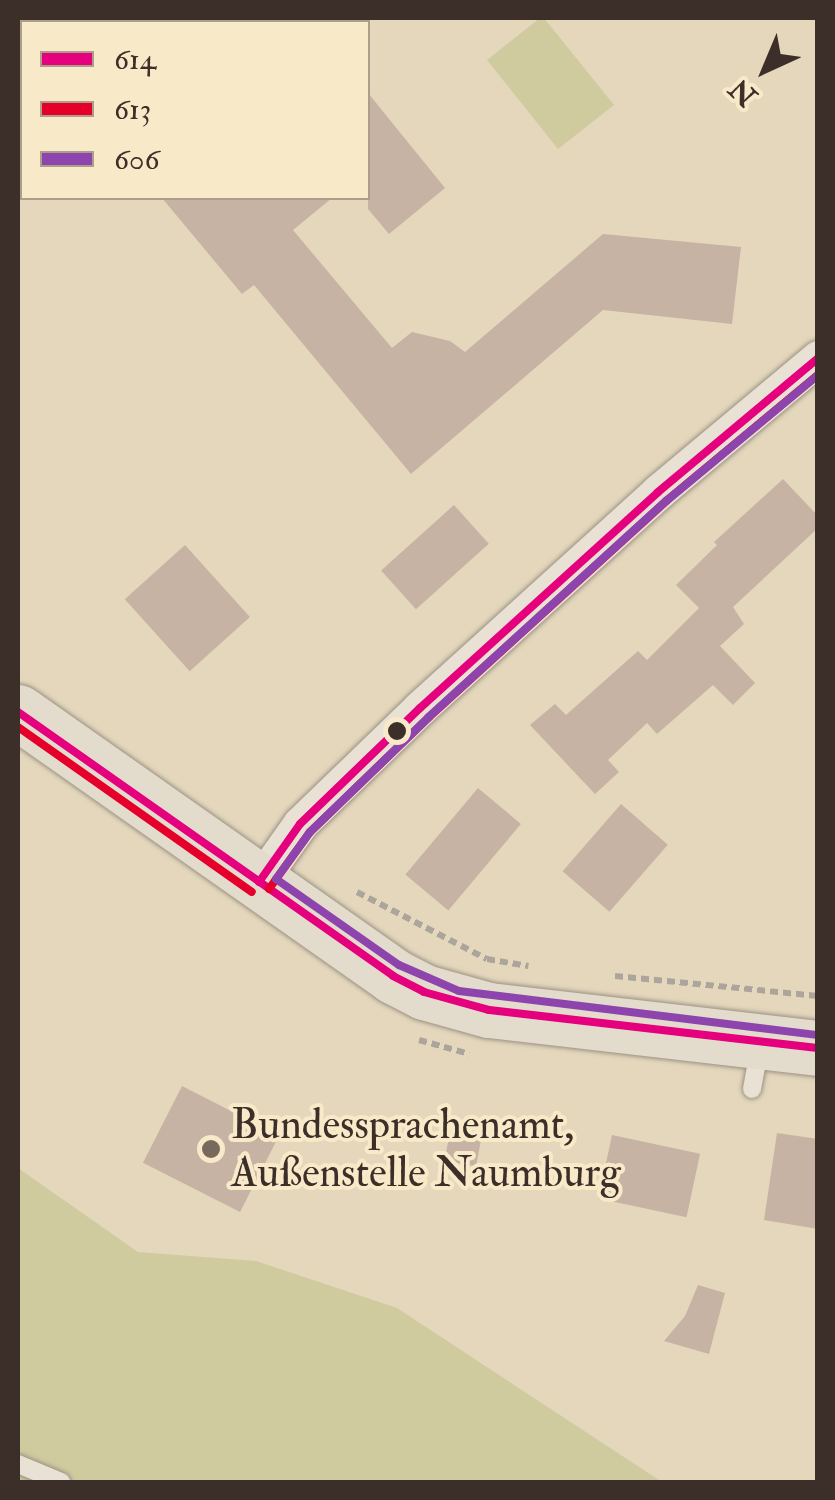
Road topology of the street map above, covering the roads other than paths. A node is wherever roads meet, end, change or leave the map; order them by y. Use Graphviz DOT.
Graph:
graph roads {
  1 [pos="818,358"];
  2 [pos="18,712"];
  3 [pos="259,882"];
  4 [pos="818,1048"];
  5 [pos="18,1464"];
  6 [pos="61,1482"];
  1 -- 3 [label="street"];
  2 -- 3 [label="main road"];
  3 -- 4 [label="main road"];
  5 -- 6 [label="lane"];
}
